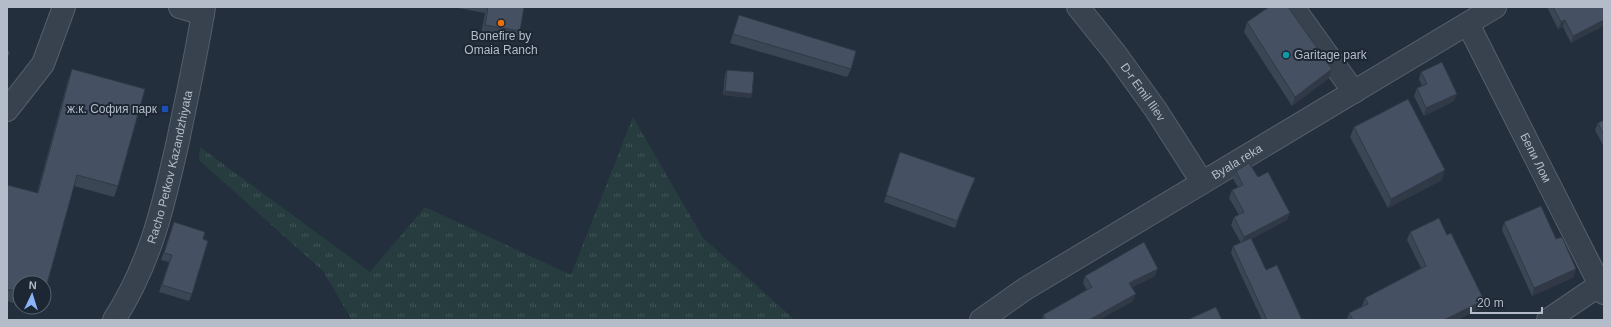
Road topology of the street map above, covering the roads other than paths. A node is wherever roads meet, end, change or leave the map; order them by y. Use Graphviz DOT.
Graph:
graph roads {
  1 [pos="64,7"];
  2 [pos="180,7"];
  3 [pos="1078,7"];
  4 [pos="1293,7"];
  5 [pos="1494,7"];
  6 [pos="203,10"];
  7 [pos="1468,24"];
  8 [pos="1354,92"];
  9 [pos="7,110"];
  10 [pos="1202,182"];
  11 [pos="1603,286"];
  12 [pos="114,320"];
  13 [pos="981,320"];
  14 [pos="1548,320"];
  1 -- 9 [label="street"];
  2 -- 6 [label="street"];
  3 -- 10 [label="street, D-r Emil Iliev"];
  4 -- 8 [label="street"];
  5 -- 7 [label="street, Byala reka"];
  6 -- 12 [label="street, Racho Petkov Kazandzhiyata"];
  7 -- 8 [label="street, Byala reka"];
  7 -- 11 [label="street, Бепи Лом"];
  8 -- 10 [label="street, Byala reka"];
  10 -- 13 [label="street, Byala reka"];
  11 -- 14 [label="street"];
}
